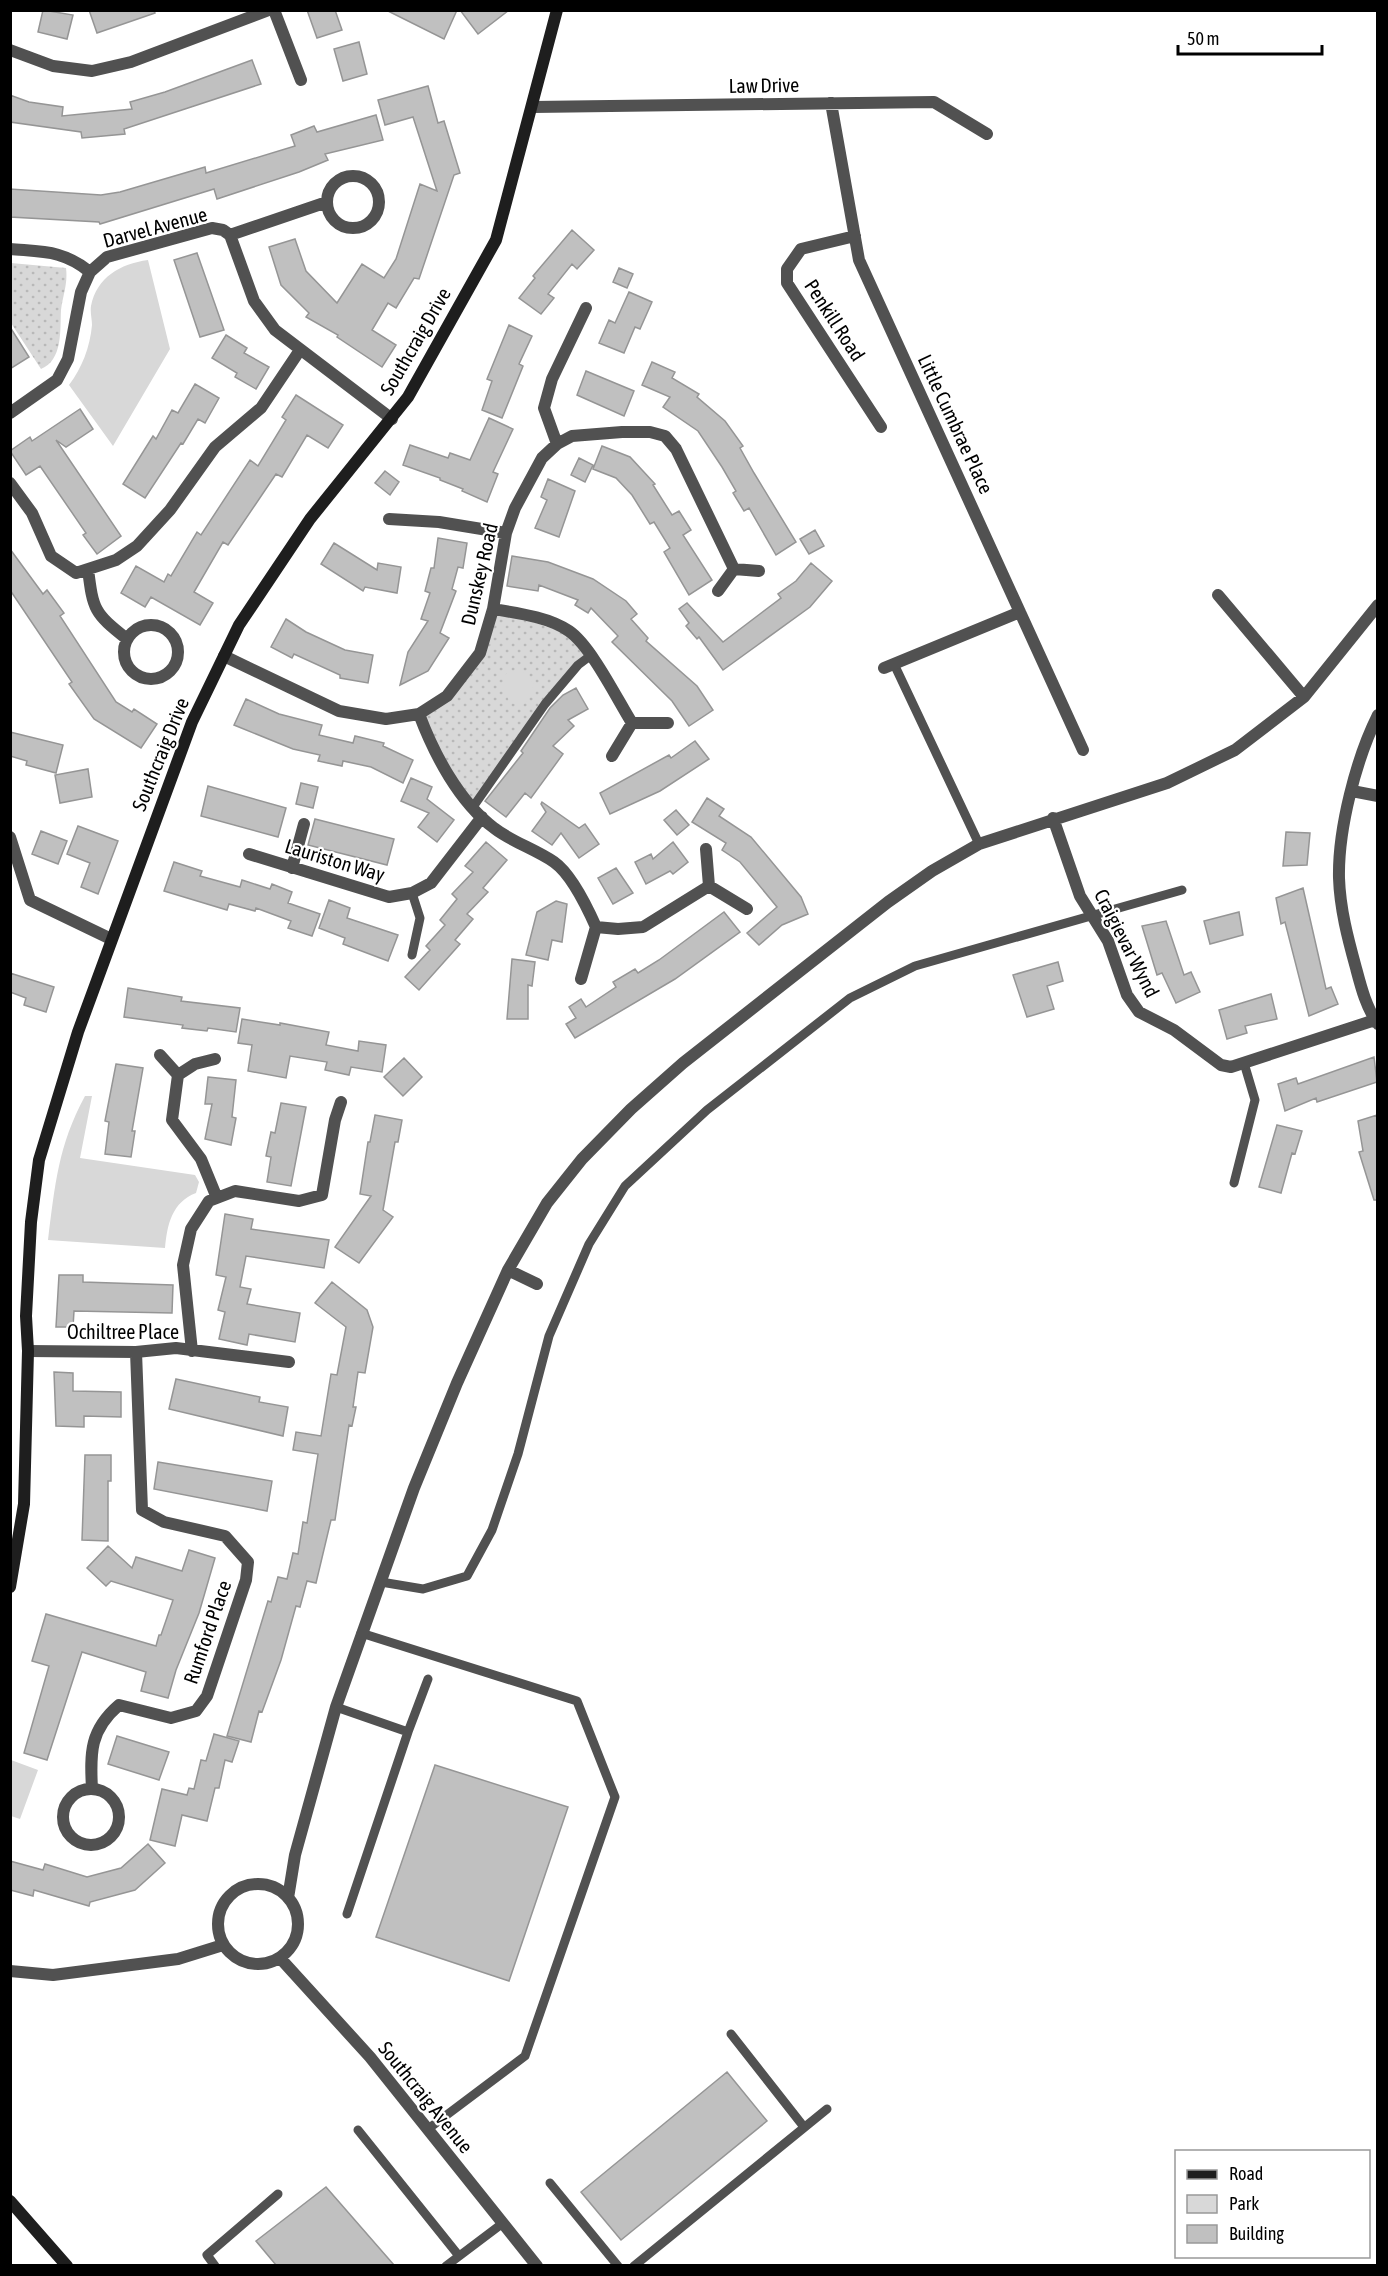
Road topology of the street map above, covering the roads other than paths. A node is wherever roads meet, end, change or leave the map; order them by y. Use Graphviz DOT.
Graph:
graph roads {
  1 [pos="268,10"];
  2 [pos="274,10"];
  3 [pos="557,10"];
  4 [pos="10,50"];
  5 [pos="301,80"];
  6 [pos="831,103"];
  7 [pos="533,107"];
  8 [pos="987,134"];
  9 [pos="327,202"];
  10 [pos="230,235"];
  11 [pos="855,236"];
  12 [pos="10,249"];
  13 [pos="90,272"];
  14 [pos="586,308"];
  15 [pos="300,350"];
  16 [pos="10,413"];
  17 [pos="392,419"];
  18 [pos="881,427"];
  19 [pos="557,444"];
  20 [pos="10,483"];
  21 [pos="389,519"];
  22 [pos="506,533"];
  23 [pos="734,568"];
  24 [pos="88,569"];
  25 [pos="759,571"];
  26 [pos="718,591"];
  27 [pos="1218,595"];
  28 [pos="1377,605"];
  29 [pos="493,609"];
  30 [pos="1020,612"];
  31 [pos="127,639"];
  32 [pos="224,656"];
  33 [pos="590,656"];
  34 [pos="889,666"];
  35 [pos="1304,697"];
  36 [pos="419,714"];
  37 [pos="1377,715"];
  38 [pos="632,723"];
  39 [pos="668,723"];
  40 [pos="1083,750"];
  41 [pos="612,756"];
  42 [pos="1352,791"];
  43 [pos="1377,796"];
  44 [pos="473,807"];
  45 [pos="482,817"];
  46 [pos="1053,818"];
  47 [pos="304,824"];
  48 [pos="10,837"];
  49 [pos="979,844"];
  50 [pos="706,849"];
  51 [pos="249,854"];
  52 [pos="292,868"];
  53 [pos="709,886"];
  54 [pos="1182,890"];
  55 [pos="412,894"];
  56 [pos="747,909"];
  57 [pos="1090,917"];
  58 [pos="596,927"];
  59 [pos="111,939"];
  60 [pos="412,955"];
  61 [pos="580,979"];
  62 [pos="1376,1022"];
  63 [pos="160,1055"];
  64 [pos="215,1059"];
  65 [pos="1244,1063"];
  66 [pos="178,1075"];
  67 [pos="340,1102"];
  68 [pos="1234,1183"];
  69 [pos="218,1198"];
  70 [pos="508,1270"];
  71 [pos="537,1284"];
  72 [pos="28,1351"];
  73 [pos="192,1351"];
  74 [pos="136,1352"];
  75 [pos="289,1362"];
  76 [pos="381,1582"];
  77 [pos="10,1587"];
  78 [pos="361,1633"];
  79 [pos="428,1678"];
  80 [pos="336,1707"];
  81 [pos="408,1732"];
  82 [pos="92,1789"];
  83 [pos="288,1898"];
  84 [pos="347,1914"];
  85 [pos="223,1945"];
  86 [pos="280,1958"];
  87 [pos="10,1971"];
  88 [pos="731,2034"];
  89 [pos="827,2109"];
  90 [pos="804,2127"];
  91 [pos="428,2129"];
  92 [pos="358,2130"];
  93 [pos="549,2183"];
  94 [pos="278,2194"];
  95 [pos="10,2201"];
  96 [pos="503,2223"];
  97 [pos="459,2256"];
  98 [pos="67,2265"];
  99 [pos="215,2265"];
  100 [pos="446,2265"];
  101 [pos="537,2265"];
  102 [pos="618,2265"];
  103 [pos="634,2265"];
  1 -- 4 [label="street"];
  2 -- 5 [label="street"];
  3 -- 7 [label="street, Southcraig Drive"];
  6 -- 7 [label="street, Law Drive"];
  6 -- 8 [label="street, Law Drive"];
  6 -- 11 [label="street, Little Cumbrae Place"];
  7 -- 17 [label="street, Southcraig Drive"];
  9 -- 9 [label="street"];
  9 -- 10 [label="street"];
  10 -- 13 [label="street, Darvel Avenue"];
  10 -- 15 [label="street, Darvel Avenue"];
  11 -- 18 [label="street, Penkill Road"];
  11 -- 30 [label="street, Little Cumbrae Place"];
  12 -- 13 [label="street"];
  13 -- 16 [label="street, Darvel Avenue"];
  14 -- 19 [label="street"];
  15 -- 17 [label="street, Darvel Avenue"];
  15 -- 24 [label="street"];
  17 -- 32 [label="street, Southcraig Drive"];
  19 -- 22 [label="street, Dunskey Road"];
  19 -- 23 [label="street"];
  20 -- 24 [label="street"];
  21 -- 22 [label="street"];
  22 -- 29 [label="street, Dunskey Road"];
  23 -- 25 [label="street"];
  23 -- 26 [label="street"];
  24 -- 31 [label="street"];
  27 -- 35 [label="street"];
  28 -- 35 [label="street"];
  29 -- 33 [label="street"];
  29 -- 36 [label="street, Dunskey Road"];
  30 -- 34 [label="street"];
  30 -- 40 [label="street, Little Cumbrae Place"];
  31 -- 31 [label="street"];
  32 -- 36 [label="street, Dunskey Road"];
  32 -- 59 [label="street, Southcraig Drive"];
  33 -- 38 [label="street"];
  33 -- 44 [label="lane"];
  34 -- 49 [label="lane"];
  35 -- 46 [label="street"];
  36 -- 44 [label="street"];
  37 -- 42 [label="street"];
  38 -- 39 [label="street"];
  38 -- 41 [label="street"];
  42 -- 43 [label="street"];
  42 -- 62 [label="street"];
  44 -- 45 [label="street"];
  45 -- 55 [label="street"];
  45 -- 58 [label="street"];
  46 -- 49 [label="street"];
  46 -- 57 [label="street, Craigievar Wynd"];
  47 -- 52 [label="street"];
  48 -- 59 [label="street"];
  49 -- 70 [label="street"];
  50 -- 53 [label="street"];
  51 -- 52 [label="street, Lauriston Way"];
  52 -- 55 [label="street, Lauriston Way"];
  53 -- 56 [label="street"];
  53 -- 58 [label="street"];
  54 -- 57 [label="lane"];
  55 -- 60 [label="lane"];
  57 -- 65 [label="street, Craigievar Wynd"];
  57 -- 76 [label="lane"];
  58 -- 61 [label="street"];
  59 -- 72 [label="street, Southcraig Drive"];
  62 -- 65 [label="street, Craigievar Wynd"];
  63 -- 66 [label="street"];
  64 -- 66 [label="street"];
  65 -- 68 [label="lane"];
  66 -- 69 [label="street"];
  67 -- 69 [label="street"];
  69 -- 73 [label="street"];
  70 -- 71 [label="street"];
  70 -- 76 [label="street"];
  72 -- 74 [label="street, Ochiltree Place"];
  72 -- 77 [label="street, Southcraig Drive"];
  73 -- 74 [label="street, Ochiltree Place"];
  73 -- 75 [label="street, Ochiltree Place"];
  74 -- 82 [label="street, Rumford Place"];
  76 -- 78 [label="street"];
  78 -- 80 [label="street"];
  78 -- 91 [label="lane"];
  79 -- 81 [label="lane"];
  80 -- 81 [label="lane"];
  80 -- 83 [label="street"];
  81 -- 84 [label="lane"];
  82 -- 82 [label="street"];
  83 -- 85 [label="street"];
  83 -- 86 [label="street"];
  85 -- 86 [label="street"];
  85 -- 87 [label="street"];
  86 -- 91 [label="street, Southcraig Avenue"];
  88 -- 90 [label="lane"];
  89 -- 90 [label="lane"];
  90 -- 103 [label="lane"];
  91 -- 96 [label="street, Southcraig Avenue"];
  92 -- 97 [label="lane"];
  93 -- 102 [label="lane"];
  94 -- 99 [label="lane"];
  95 -- 98 [label="street"];
  96 -- 97 [label="lane"];
  96 -- 101 [label="street, Southcraig Avenue"];
  97 -- 100 [label="lane"];
}
